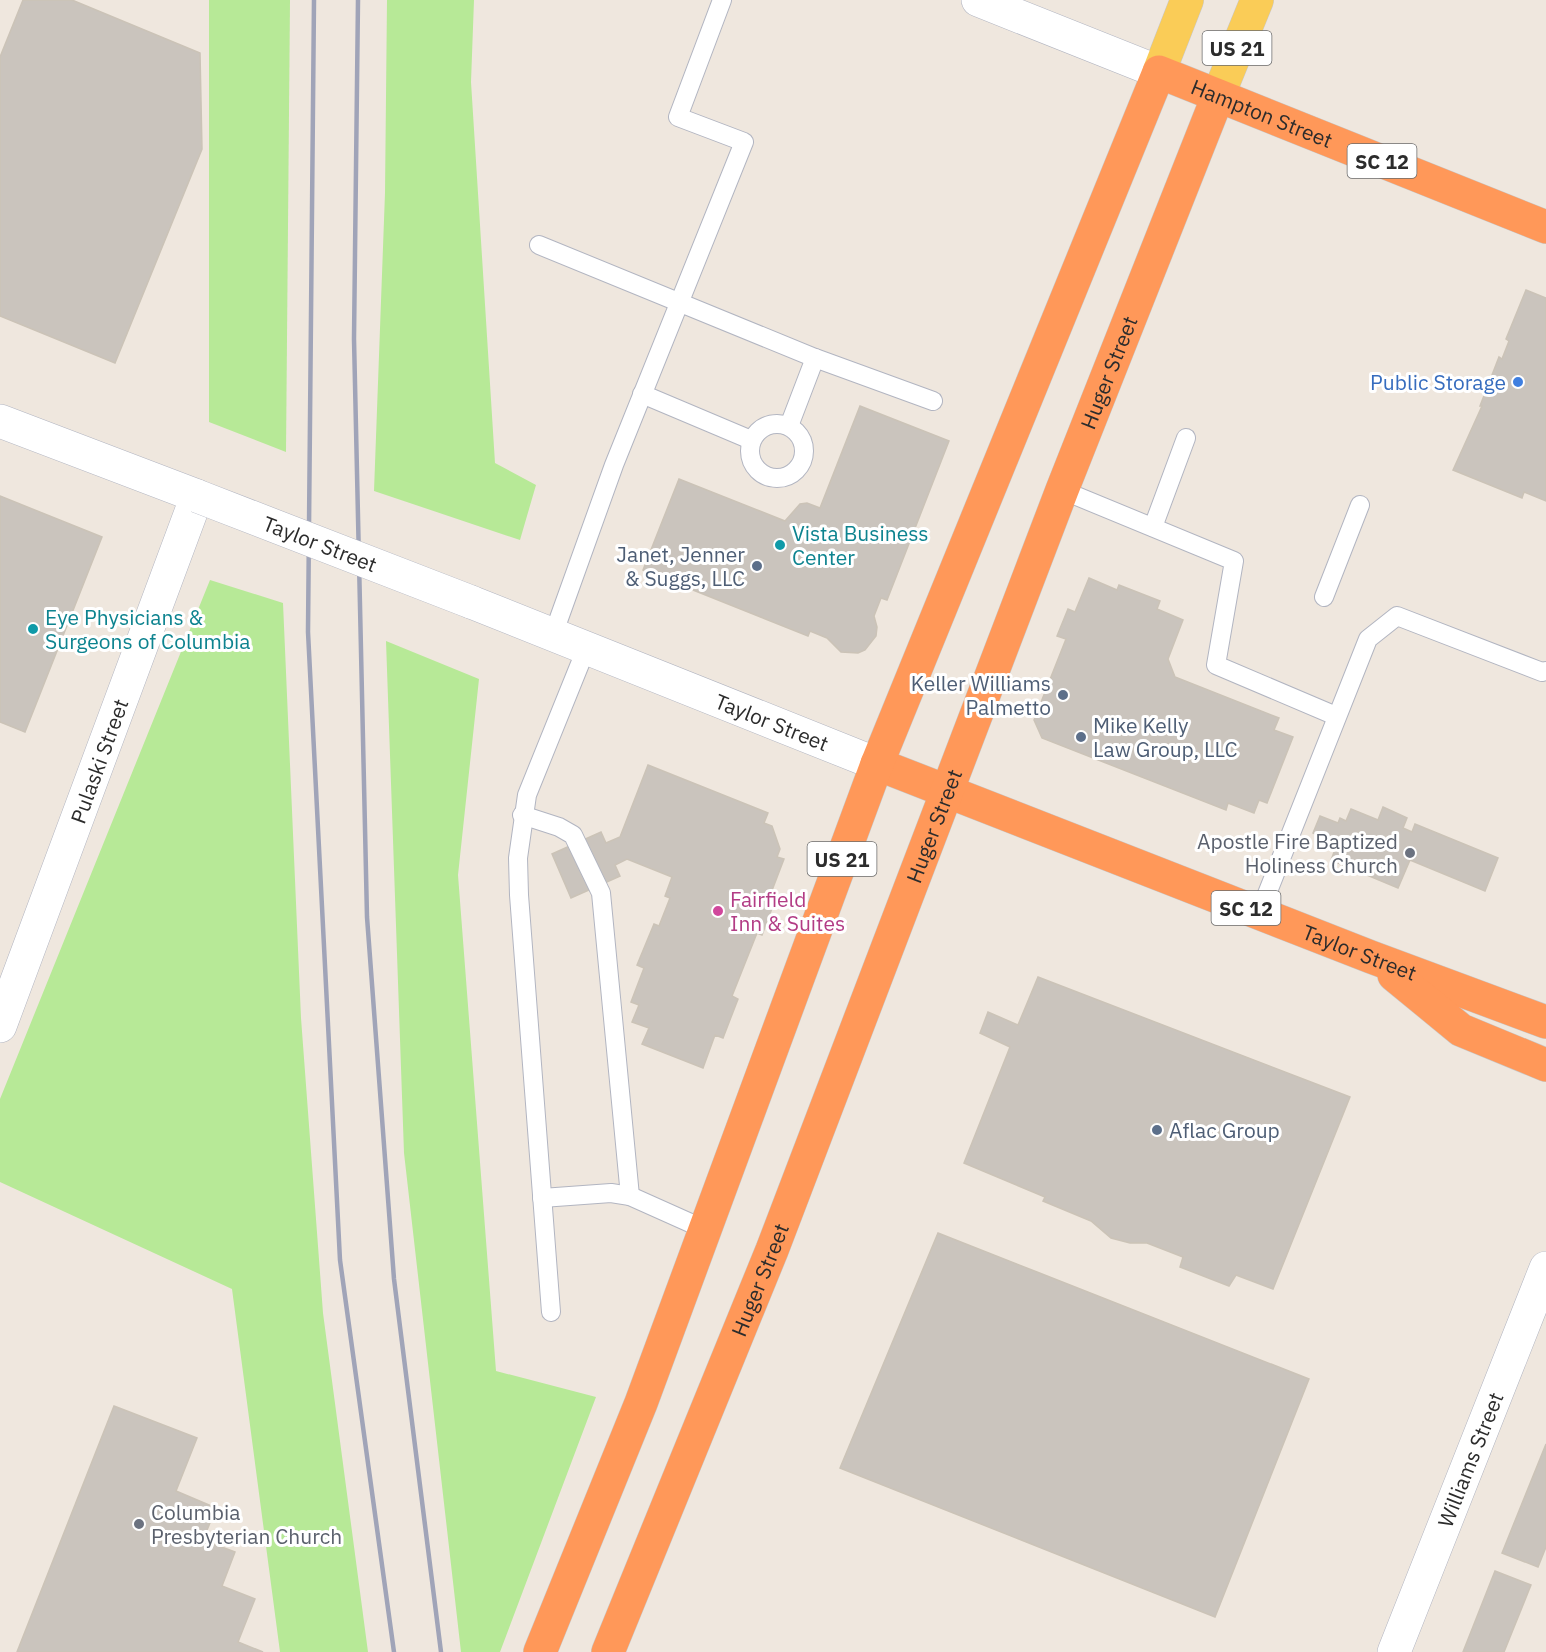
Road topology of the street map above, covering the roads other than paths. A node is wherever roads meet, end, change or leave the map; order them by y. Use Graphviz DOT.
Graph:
graph roads {
  1 [pos="722,0"];
  2 [pos="978,0"];
  3 [pos="1187,0"];
  4 [pos="1257,0"];
  5 [pos="1159,72"];
  6 [pos="1218,96"];
  7 [pos="1546,227"];
  8 [pos="538,245"];
  9 [pos="679,303"];
  10 [pos="815,358"];
  11 [pos="642,394"];
  12 [pos="933,401"];
  13 [pos="0,421"];
  14 [pos="789,426"];
  15 [pos="1186,438"];
  16 [pos="751,440"];
  17 [pos="1062,490"];
  18 [pos="197,496"];
  19 [pos="1360,505"];
  20 [pos="1153,527"];
  21 [pos="1324,597"];
  22 [pos="553,635"];
  23 [pos="586,649"];
  24 [pos="1546,671"];
  25 [pos="1336,717"];
  26 [pos="877,764"];
  27 [pos="947,792"];
  28 [pos="522,815"];
  29 [pos="1259,914"];
  30 [pos="1371,957"];
  31 [pos="1546,1022"];
  32 [pos="0,1026"];
  33 [pos="1546,1065"];
  34 [pos="630,1196"];
  35 [pos="542,1198"];
  36 [pos="706,1230"];
  37 [pos="1546,1268"];
  38 [pos="551,1312"];
  39 [pos="540,1652"];
  40 [pos="608,1652"];
  41 [pos="1394,1652"];
  1 -- 9 [label="lane"];
  2 -- 5 [label="main road, Hampton Street / SC 12"];
  3 -- 5 [label="main road, US 21"];
  4 -- 6 [label="main road, Huger Street / US 21"];
  5 -- 6 [label="highway, Hampton Street / SC 12"];
  5 -- 26 [label="highway, US 21"];
  6 -- 7 [label="highway, Hampton Street / SC 12"];
  6 -- 17 [label="highway, Huger Street / US 21"];
  8 -- 9 [label="lane"];
  9 -- 10 [label="lane"];
  9 -- 11 [label="lane"];
  10 -- 12 [label="lane"];
  10 -- 14 [label="lane"];
  11 -- 16 [label="lane"];
  11 -- 22 [label="lane"];
  13 -- 18 [label="main road, Taylor Street / SC 12"];
  14 -- 16 [label="lane"];
  14 -- 16 [label="lane"];
  15 -- 20 [label="lane"];
  17 -- 20 [label="lane"];
  17 -- 27 [label="highway, Huger Street / US 21"];
  18 -- 22 [label="main road, Taylor Street / SC 12, bridge"];
  18 -- 32 [label="main road, Pulaski Street"];
  19 -- 21 [label="lane"];
  20 -- 25 [label="lane"];
  22 -- 23 [label="main road, Taylor Street / SC 12"];
  23 -- 26 [label="main road, Taylor Street / SC 12"];
  23 -- 28 [label="lane"];
  24 -- 25 [label="lane"];
  25 -- 29 [label="lane"];
  26 -- 27 [label="highway, Taylor Street / SC 12"];
  26 -- 36 [label="highway, US 21"];
  27 -- 29 [label="highway, Taylor Street / SC 12"];
  27 -- 40 [label="highway, Huger Street / US 21"];
  28 -- 34 [label="lane"];
  28 -- 35 [label="lane"];
  29 -- 30 [label="highway, Taylor Street / SC 12"];
  30 -- 31 [label="highway, Taylor Street / SC 12"];
  30 -- 33 [label="highway"];
  34 -- 35 [label="lane"];
  34 -- 36 [label="lane"];
  35 -- 38 [label="lane"];
  36 -- 39 [label="highway, US 21"];
  37 -- 41 [label="main road, Williams Street"];
}
